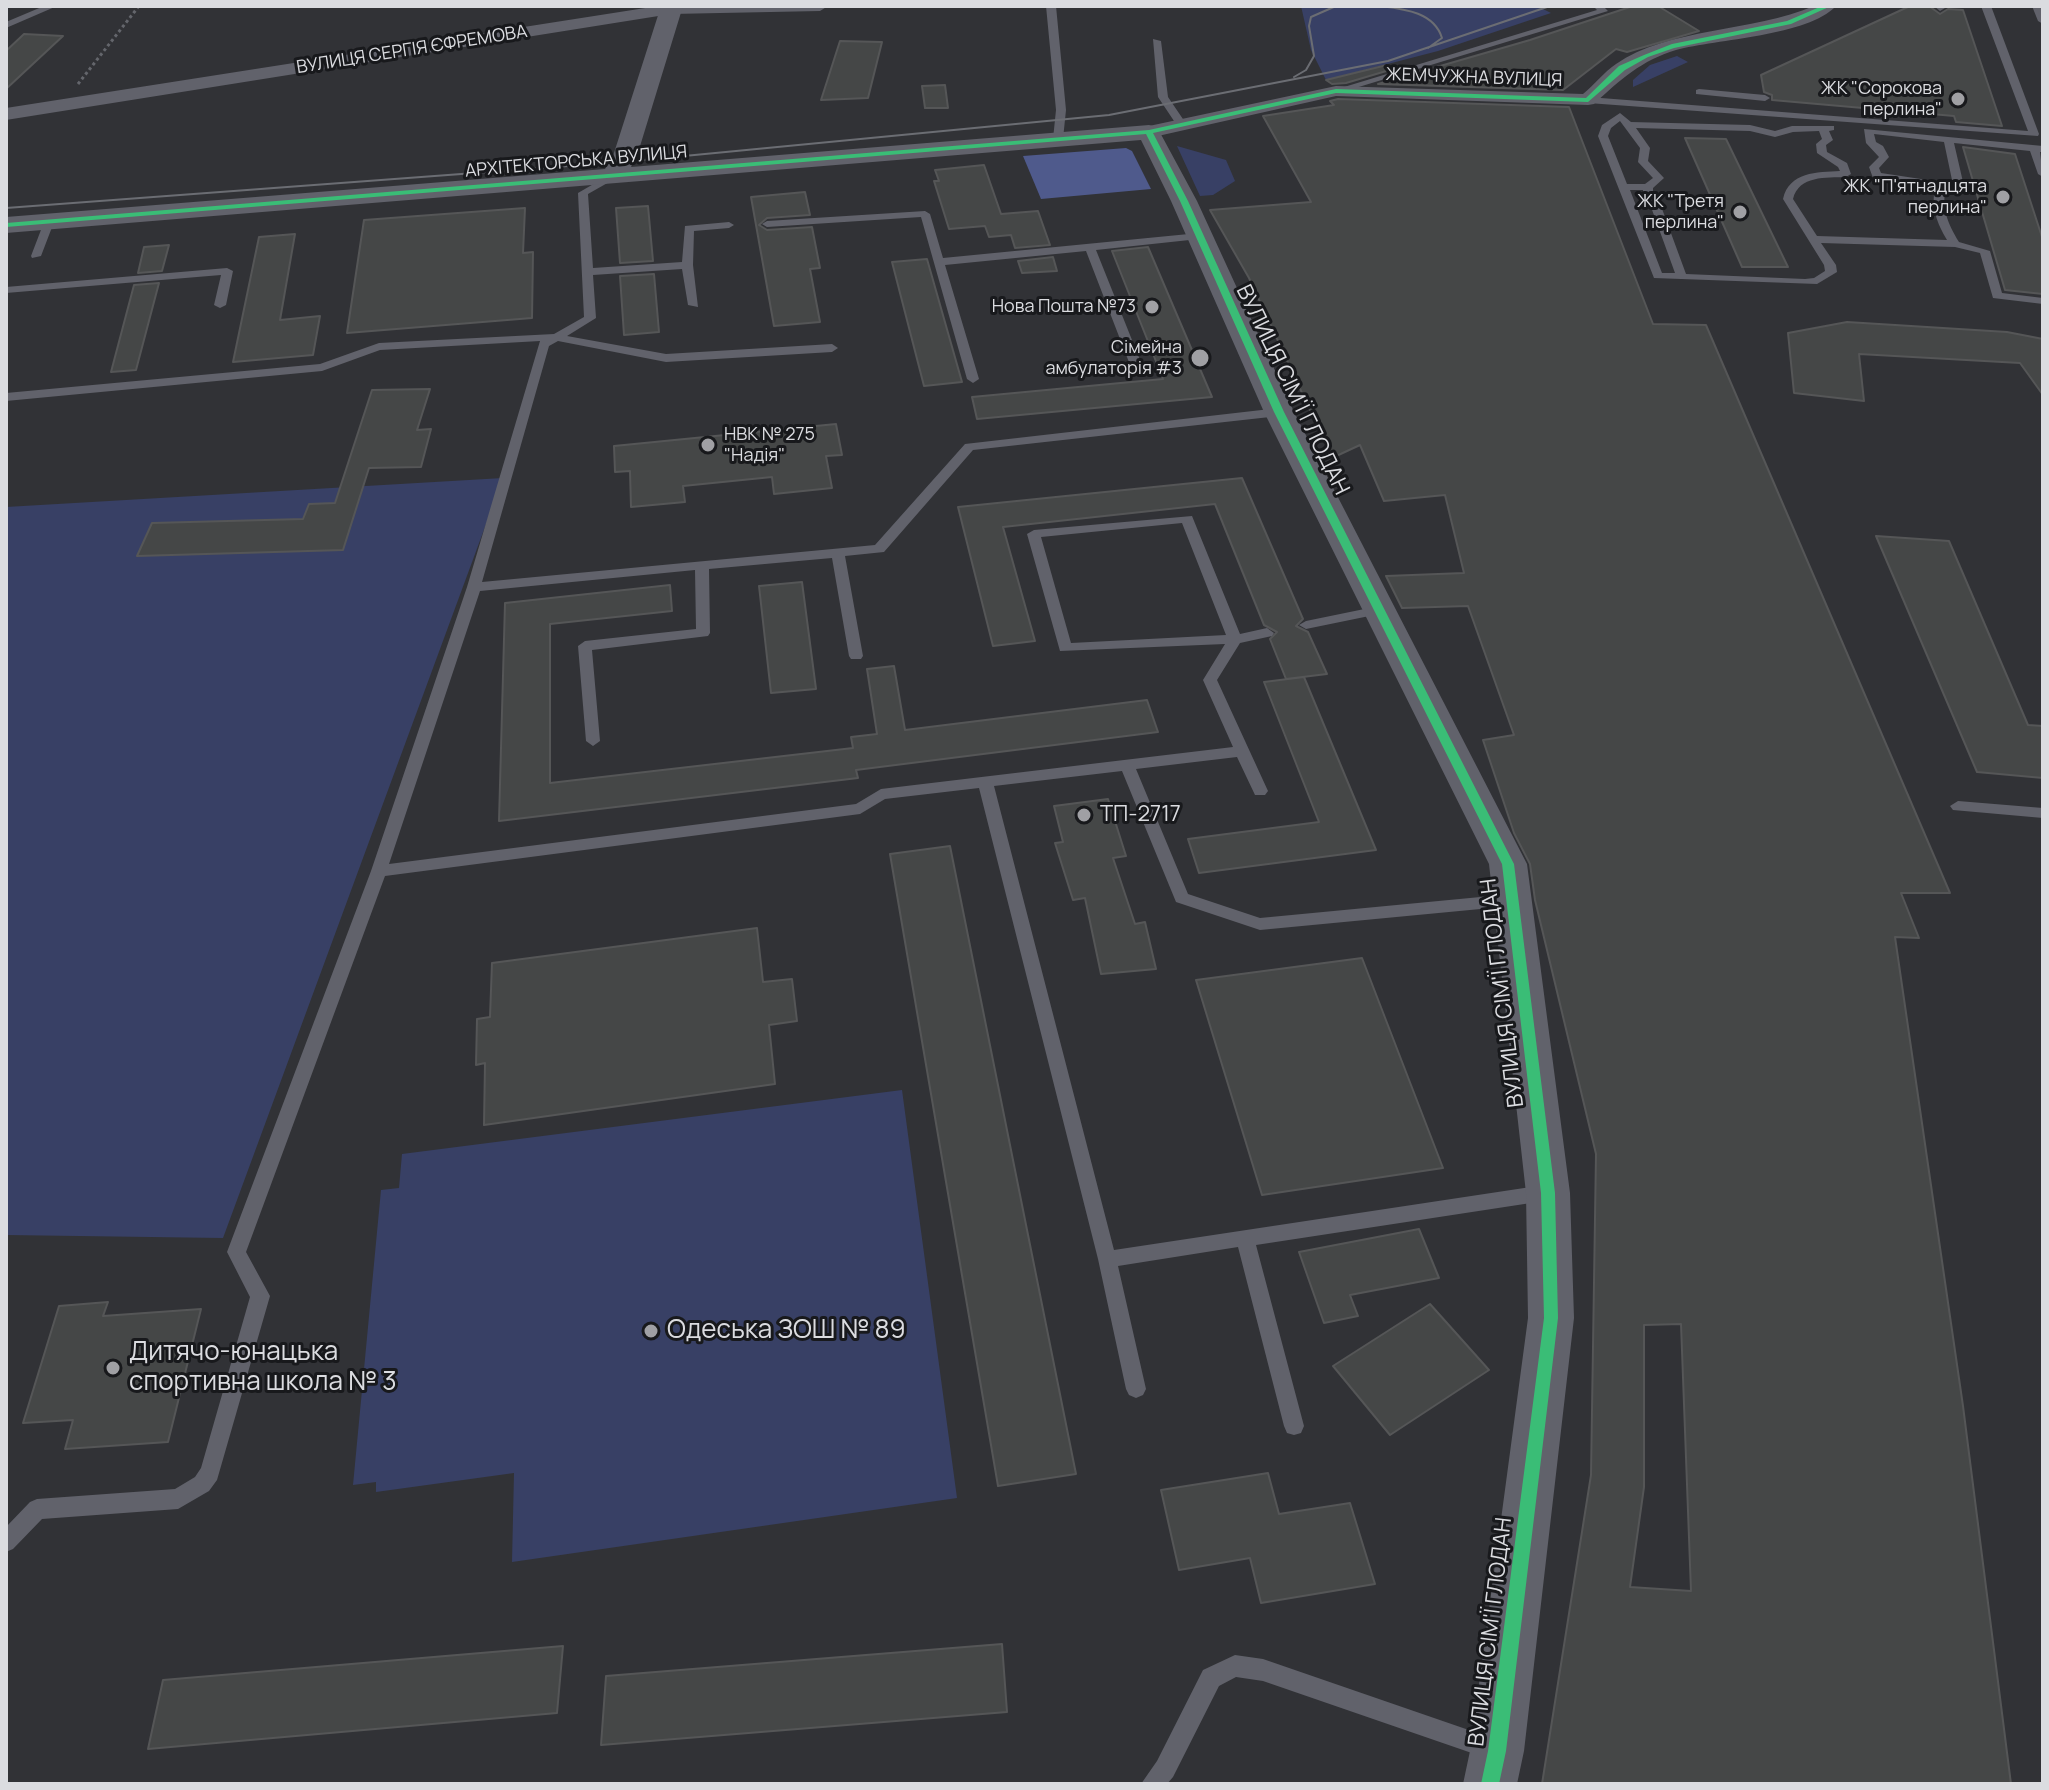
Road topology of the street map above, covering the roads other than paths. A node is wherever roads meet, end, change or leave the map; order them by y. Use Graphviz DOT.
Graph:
graph roads {
  1 [pos="52,6"];
  2 [pos="820,6"];
  3 [pos="1051,6"];
  4 [pos="1617,6"];
  5 [pos="1828,6"];
  6 [pos="1986,6"];
  7 [pos="2037,6"];
  8 [pos="672,8"];
  9 [pos="1601,9"];
  10 [pos="2043,21"];
  11 [pos="6,25"];
  12 [pos="1156,41"];
  13 [pos="1336,91"];
  14 [pos="1699,92"];
  15 [pos="1765,98"];
  16 [pos="1588,100"];
  17 [pos="6,114"];
  18 [pos="1620,116"];
  19 [pos="1631,125"];
  20 [pos="1166,128"];
  21 [pos="1822,128"];
  22 [pos="1868,131"];
  23 [pos="1058,139"];
  24 [pos="1948,139"];
  25 [pos="2038,148"];
  26 [pos="1846,174"];
  27 [pos="2043,174"];
  28 [pos="1877,176"];
  29 [pos="613,177"];
  30 [pos="1941,185"];
  31 [pos="1624,187"];
  32 [pos="1648,187"];
  33 [pos="49,222"];
  34 [pos="767,224"];
  35 [pos="6,225"];
  36 [pos="729,225"];
  37 [pos="1199,236"];
  38 [pos="1813,239"];
  39 [pos="1955,244"];
  40 [pos="1090,247"];
  41 [pos="36,256"];
  42 [pos="939,262"];
  43 [pos="687,265"];
  44 [pos="30,272"];
  45 [pos="588,272"];
  46 [pos="1682,277"];
  47 [pos="25,288"];
  48 [pos="6,290"];
  49 [pos="2043,301"];
  50 [pos="220,305"];
  51 [pos="694,305"];
  52 [pos="554,337"];
  53 [pos="832,348"];
  54 [pos="1138,370"];
  55 [pos="973,379"];
  56 [pos="6,397"];
  57 [pos="1279,412"];
  58 [pos="838,553"];
  59 [pos="702,566"];
  60 [pos="474,587"];
  61 [pos="1379,610"];
  62 [pos="1306,625"];
  63 [pos="1267,633"];
  64 [pos="1235,639"];
  65 [pos="856,656"];
  66 [pos="593,741"];
  67 [pos="1242,751"];
  68 [pos="1127,765"];
  69 [pos="985,782"];
  70 [pos="1260,791"];
  71 [pos="1958,806"];
  72 [pos="2043,813"];
  73 [pos="379,871"];
  74 [pos="1512,900"];
  75 [pos="1548,1193"];
  76 [pos="1245,1238"];
  77 [pos="1107,1259"];
  78 [pos="1136,1389"];
  79 [pos="1294,1426"];
  80 [pos="6,1542"];
  81 [pos="1493,1767"];
  82 [pos="1152,1784"];
  1 -- 11 [label="lane"];
  2 -- 8 [label="street, ВУЛИЦЯ СЕРГІЯ ЄФРЕМОВА"];
  3 -- 23 [label="lane"];
  4 -- 9 [label="lane"];
  5 -- 16 [label="street, ЖЕМЧУЖНА ВУЛИЦЯ"];
  6 -- 16 [label="lane"];
  7 -- 10 [label="lane"];
  8 -- 17 [label="street, ВУЛИЦЯ СЕРГІЯ ЄФРЕМОВА"];
  8 -- 29 [label="street"];
  9 -- 13 [label="lane"];
  12 -- 20 [label="lane"];
  13 -- 16 [label="street, ЖЕМЧУЖНА ВУЛИЦЯ"];
  13 -- 20 [label="street, ЖЕМЧУЖНА ВУЛИЦЯ"];
  14 -- 15 [label="lane"];
  16 -- 18 [label="lane"];
  18 -- 19 [label="lane"];
  18 -- 31 [label="lane"];
  19 -- 21 [label="lane"];
  19 -- 32 [label="lane"];
  20 -- 23 [label="street, АРХІТЕКТОРСЬКА ВУЛИЦЯ"];
  20 -- 37 [label="street, ВУЛИЦЯ СІМ'Ї ГЛОДАН"];
  21 -- 22 [label="lane"];
  21 -- 26 [label="lane"];
  22 -- 24 [label="lane"];
  22 -- 28 [label="lane"];
  23 -- 29 [label="street, АРХІТЕКТОРСЬКА ВУЛИЦЯ"];
  24 -- 25 [label="lane"];
  24 -- 30 [label="lane"];
  25 -- 27 [label="lane"];
  26 -- 28 [label="lane"];
  26 -- 38 [label="lane"];
  28 -- 30 [label="lane"];
  29 -- 33 [label="street, АРХІТЕКТОРСЬКА ВУЛИЦЯ"];
  29 -- 45 [label="lane"];
  30 -- 39 [label="lane"];
  31 -- 32 [label="lane"];
  31 -- 46 [label="lane"];
  32 -- 46 [label="lane"];
  33 -- 35 [label="street, АРХІТЕКТОРСЬКА ВУЛИЦЯ"];
  33 -- 41 [label="lane"];
  34 -- 42 [label="lane"];
  36 -- 43 [label="lane"];
  37 -- 40 [label="lane"];
  37 -- 57 [label="street, ВУЛИЦЯ СІМ'Ї ГЛОДАН"];
  38 -- 39 [label="lane"];
  38 -- 46 [label="lane"];
  39 -- 49 [label="lane"];
  40 -- 42 [label="lane"];
  40 -- 54 [label="lane"];
  42 -- 55 [label="lane"];
  43 -- 45 [label="lane"];
  43 -- 51 [label="lane"];
  44 -- 47 [label="lane"];
  45 -- 52 [label="lane"];
  47 -- 48 [label="lane"];
  47 -- 50 [label="lane"];
  52 -- 53 [label="lane"];
  52 -- 56 [label="lane"];
  52 -- 60 [label="lane"];
  57 -- 58 [label="lane"];
  57 -- 61 [label="street, ВУЛИЦЯ СІМ'Ї ГЛОДАН"];
  58 -- 59 [label="lane"];
  58 -- 65 [label="lane"];
  59 -- 60 [label="lane"];
  59 -- 66 [label="lane"];
  60 -- 73 [label="lane"];
  61 -- 62 [label="lane"];
  61 -- 74 [label="street, ВУЛИЦЯ СІМ'Ї ГЛОДАН"];
  63 -- 64 [label="lane"];
  64 -- 64 [label="lane"];
  64 -- 67 [label="lane"];
  67 -- 68 [label="lane"];
  67 -- 70 [label="lane"];
  68 -- 69 [label="lane"];
  68 -- 74 [label="lane"];
  69 -- 73 [label="lane"];
  69 -- 77 [label="lane"];
  71 -- 72 [label="lane"];
  73 -- 80 [label="lane"];
  74 -- 75 [label="street, ВУЛИЦЯ СІМ'Ї ГЛОДАН"];
  75 -- 76 [label="lane"];
  75 -- 81 [label="street, ВУЛИЦЯ СІМ'Ї ГЛОДАН"];
  76 -- 77 [label="lane"];
  76 -- 79 [label="lane"];
  77 -- 78 [label="lane"];
  81 -- 82 [label="lane"];
}
